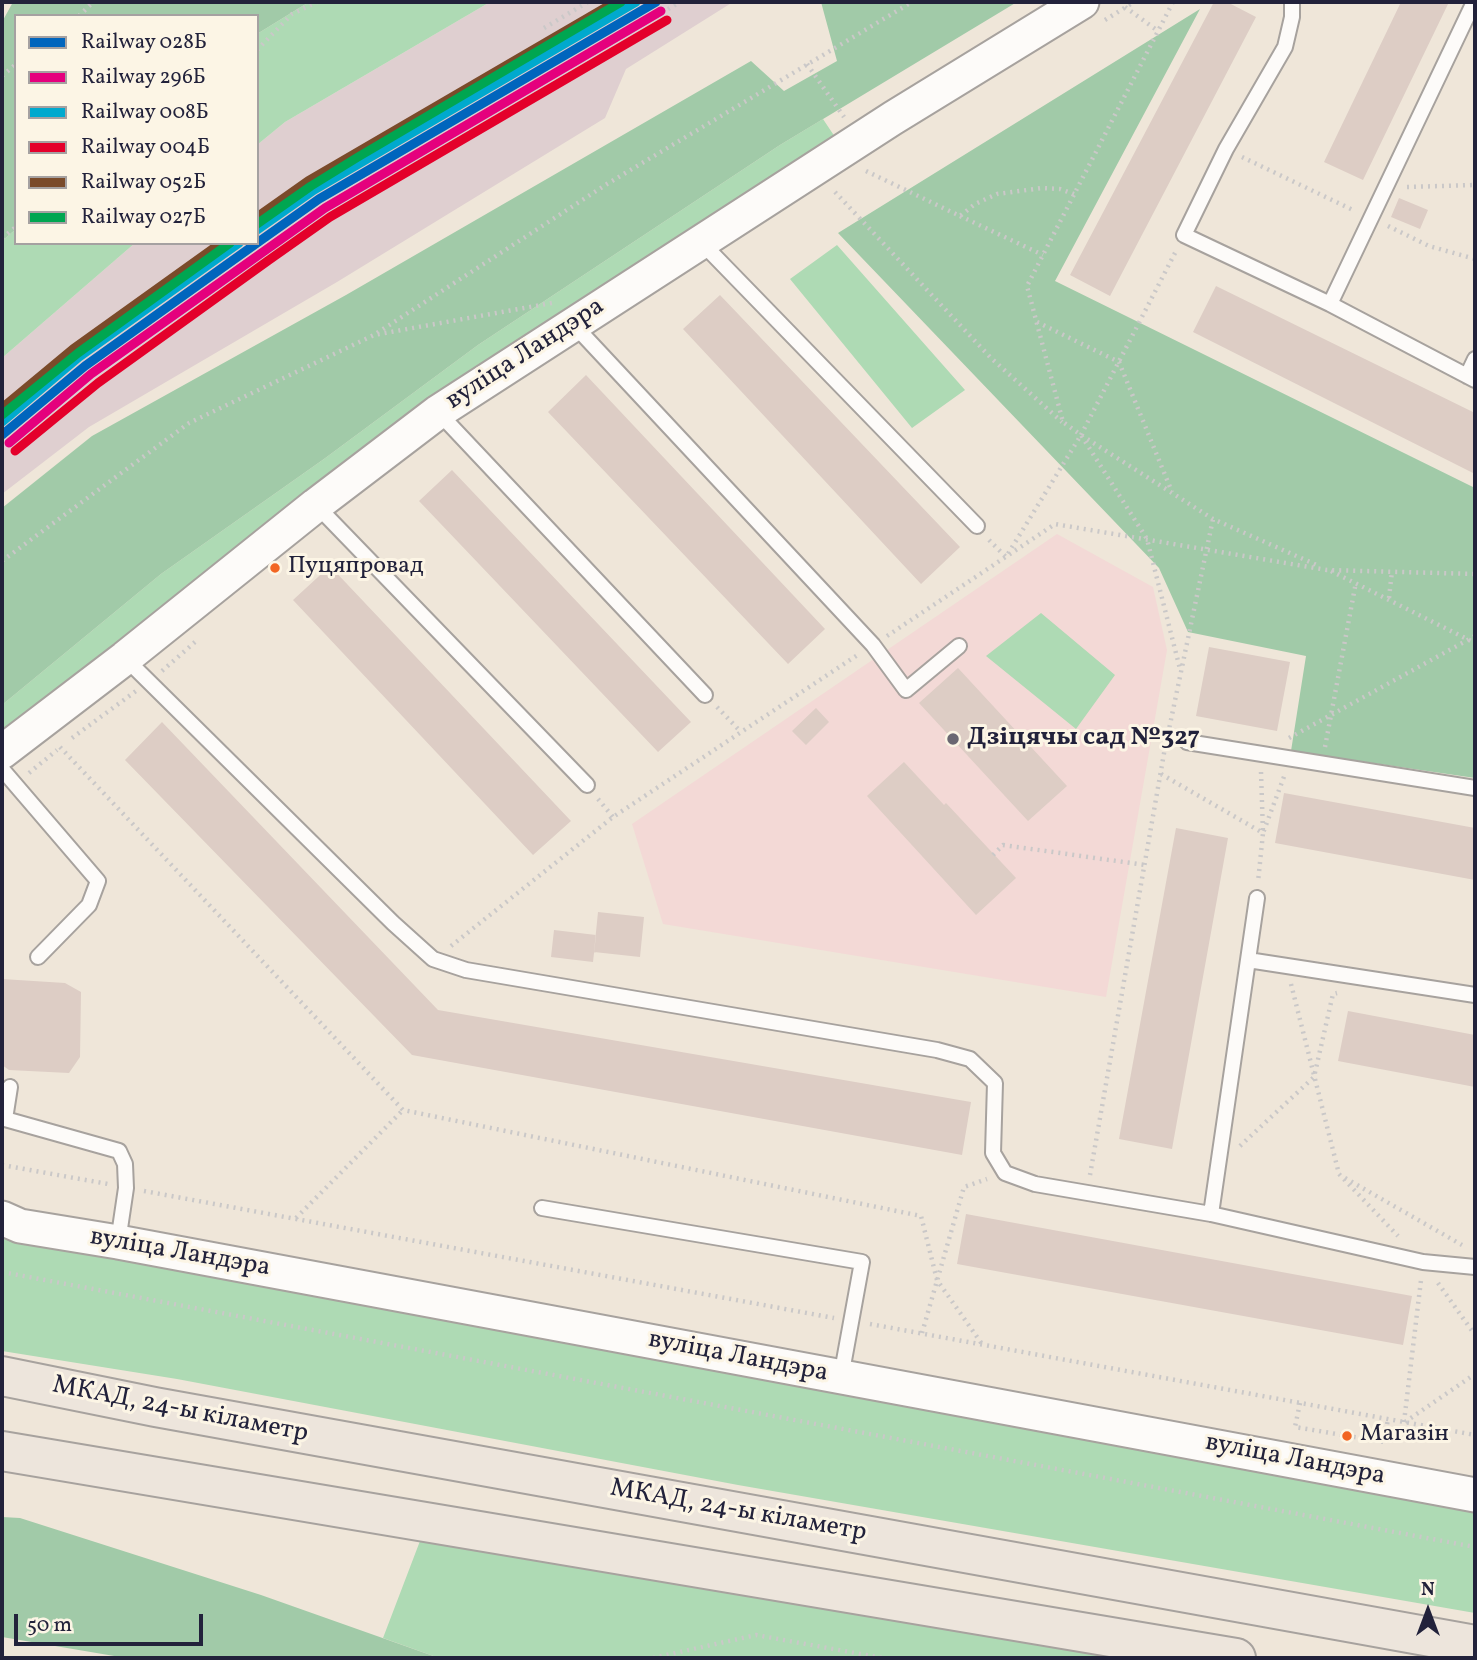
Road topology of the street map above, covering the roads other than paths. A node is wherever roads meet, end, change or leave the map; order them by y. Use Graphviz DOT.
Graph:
graph roads {
  1 [pos="1292,2"];
  2 [pos="1474,2"];
  3 [pos="1092,12"];
  4 [pos="701,242"];
  5 [pos="1330,304"];
  6 [pos="566,313"];
  7 [pos="1475,359"];
  8 [pos="1471,378"];
  9 [pos="438,412"];
  10 [pos="316,505"];
  11 [pos="977,526"];
  12 [pos="959,646"];
  13 [pos="125,658"];
  14 [pos="705,695"];
  15 [pos="1187,742"];
  16 [pos="2,752"];
  17 [pos="2,769"];
  18 [pos="587,785"];
  19 [pos="1475,788"];
  20 [pos="1257,898"];
  21 [pos="38,957"];
  22 [pos="1248,960"];
  23 [pos="1475,995"];
  24 [pos="10,1087"];
  25 [pos="542,1208"];
  26 [pos="1210,1214"];
  27 [pos="8,1222"];
  28 [pos="118,1242"];
  29 [pos="1475,1267"];
  30 [pos="2,1376"];
  31 [pos="841,1377"];
  32 [pos="2,1451"];
  33 [pos="1475,1495"];
  34 [pos="1475,1645"];
  35 [pos="1236,1658"];
  1 -- 5 [label="lane"];
  2 -- 5 [label="lane"];
  3 -- 4 [label="street, вуліца Ландэра"];
  4 -- 6 [label="street, вуліца Ландэра"];
  4 -- 11 [label="lane"];
  5 -- 8 [label="lane"];
  6 -- 9 [label="street, вуліца Ландэра"];
  6 -- 12 [label="lane"];
  7 -- 8 [label="lane"];
  9 -- 10 [label="street, вуліца Ландэра"];
  9 -- 14 [label="lane"];
  10 -- 13 [label="street, вуліца Ландэра"];
  10 -- 18 [label="lane"];
  13 -- 16 [label="street, вуліца Ландэра"];
  13 -- 26 [label="lane"];
  15 -- 19 [label="lane"];
  17 -- 21 [label="lane"];
  20 -- 22 [label="lane"];
  22 -- 23 [label="lane"];
  22 -- 26 [label="lane"];
  24 -- 28 [label="lane"];
  25 -- 31 [label="lane"];
  26 -- 29 [label="lane"];
  27 -- 28 [label="street, вуліца Ландэра"];
  28 -- 31 [label="street, вуліца Ландэра"];
  30 -- 34 [label="highway, МКАД, 24-ы кіламетр"];
  31 -- 33 [label="street, вуліца Ландэра"];
  32 -- 35 [label="highway"];
}
